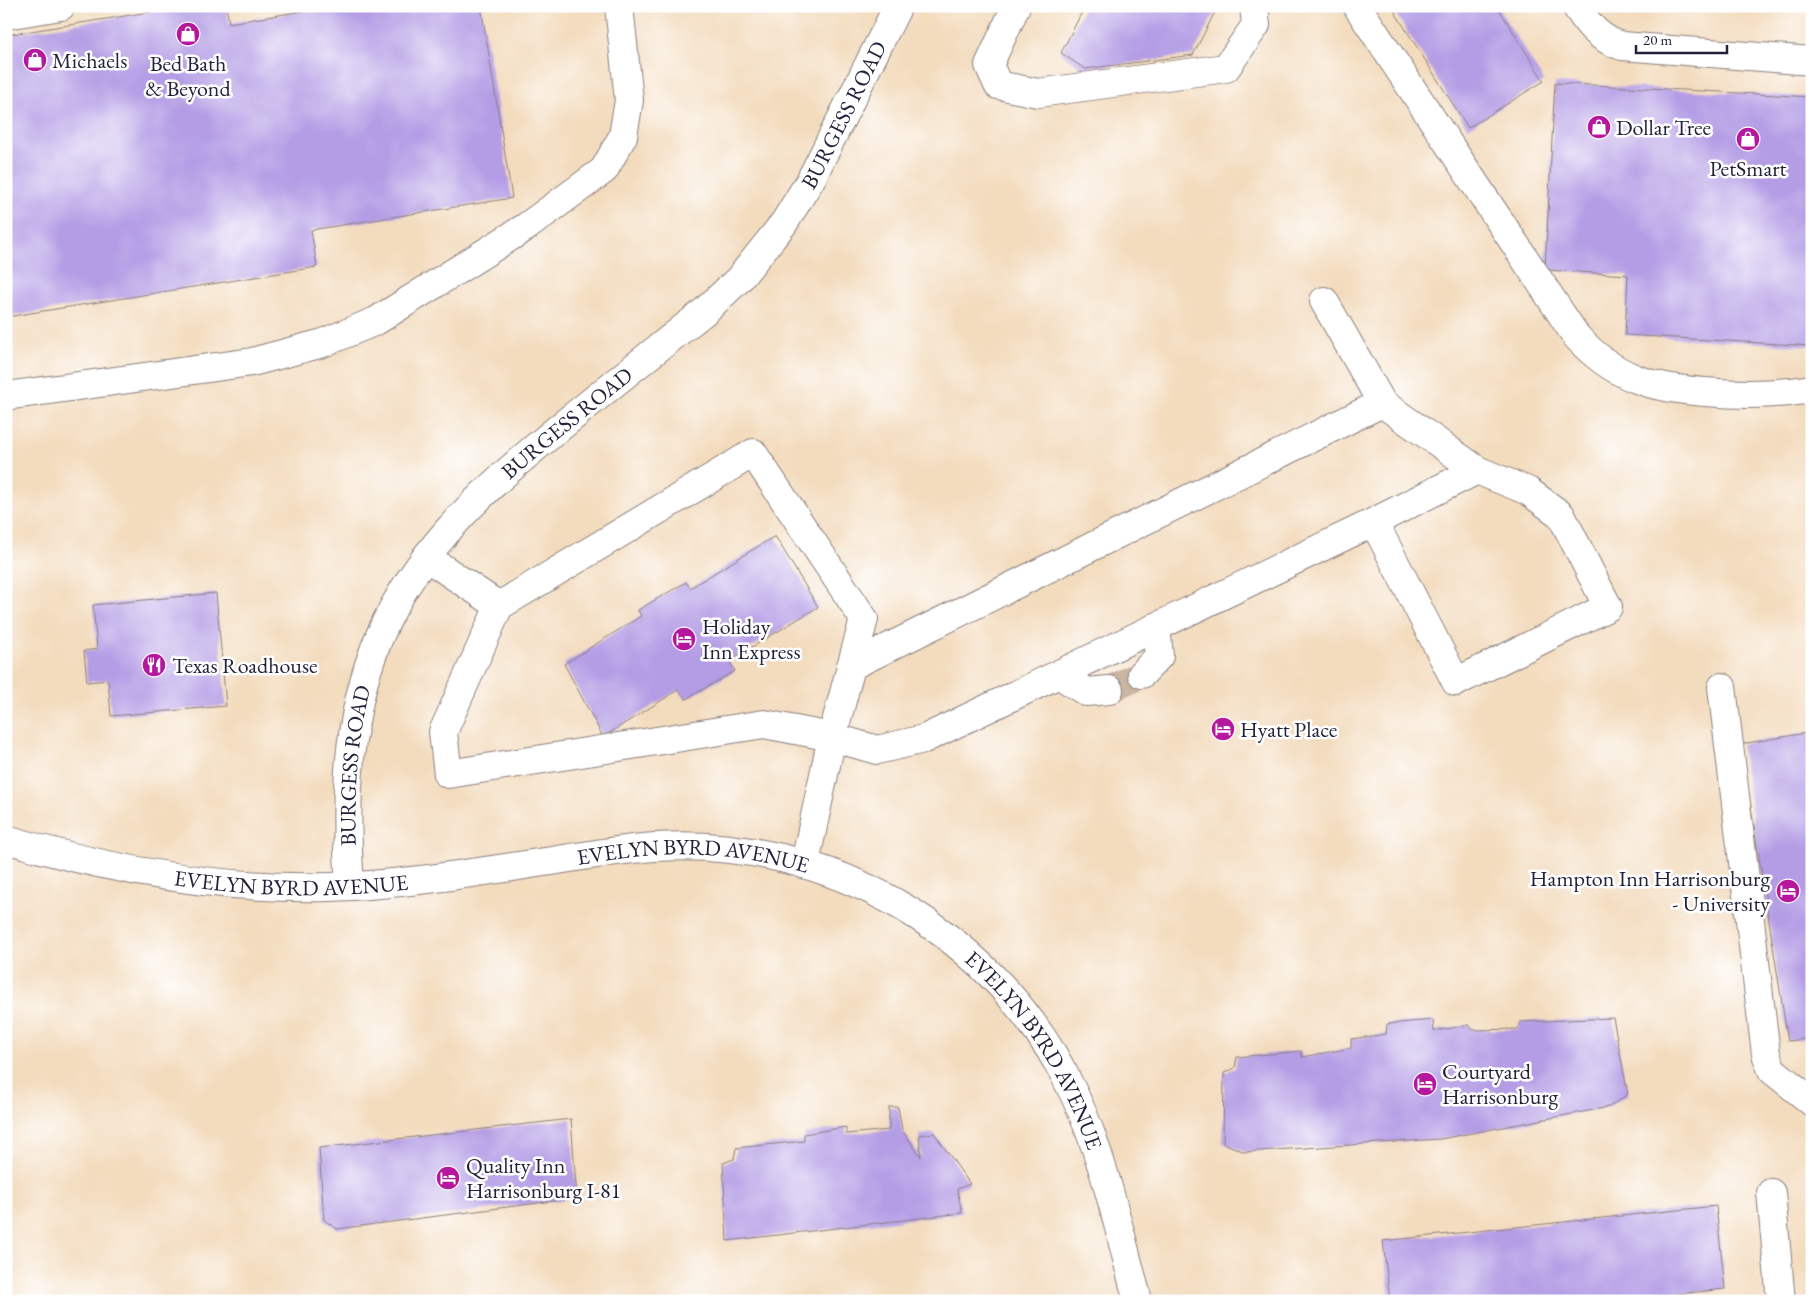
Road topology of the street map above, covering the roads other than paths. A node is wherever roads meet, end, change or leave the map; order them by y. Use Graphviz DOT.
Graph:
graph roads {
  1 [pos="60,6"];
  2 [pos="618,6"];
  3 [pos="898,6"];
  4 [pos="1016,6"];
  5 [pos="1254,6"];
  6 [pos="1357,6"];
  7 [pos="1576,6"];
  8 [pos="6,15"];
  9 [pos="1812,61"];
  10 [pos="1324,301"];
  11 [pos="1812,389"];
  12 [pos="6,396"];
  13 [pos="1382,403"];
  14 [pos="1477,470"];
  15 [pos="1374,522"];
  16 [pos="426,557"];
  17 [pos="499,606"];
  18 [pos="1156,626"];
  19 [pos="851,666"];
  20 [pos="1059,674"];
  21 [pos="1142,674"];
  22 [pos="1722,687"];
  23 [pos="1108,690"];
  24 [pos="832,737"];
  25 [pos="6,839"];
  26 [pos="804,863"];
  27 [pos="350,886"];
  28 [pos="1812,1102"];
  29 [pos="1771,1193"];
  30 [pos="1138,1301"];
  31 [pos="1781,1301"];
  1 -- 8 [label="street"];
  2 -- 12 [label="street"];
  3 -- 16 [label="street, BURGESS ROAD"];
  4 -- 5 [label="street"];
  6 -- 11 [label="street"];
  7 -- 9 [label="street"];
  10 -- 13 [label="street"];
  13 -- 14 [label="street"];
  13 -- 19 [label="street"];
  14 -- 15 [label="street"];
  14 -- 15 [label="street"];
  15 -- 18 [label="street"];
  16 -- 17 [label="street"];
  16 -- 27 [label="street, BURGESS ROAD"];
  17 -- 19 [label="street"];
  17 -- 24 [label="street"];
  18 -- 20 [label="street"];
  18 -- 21 [label="street"];
  19 -- 24 [label="street"];
  20 -- 23 [label="street"];
  20 -- 24 [label="street"];
  22 -- 28 [label="street"];
  24 -- 26 [label="street"];
  25 -- 27 [label="street, EVELYN BYRD AVENUE"];
  26 -- 27 [label="street, EVELYN BYRD AVENUE"];
  26 -- 30 [label="street, EVELYN BYRD AVENUE"];
  29 -- 31 [label="street"];
}
